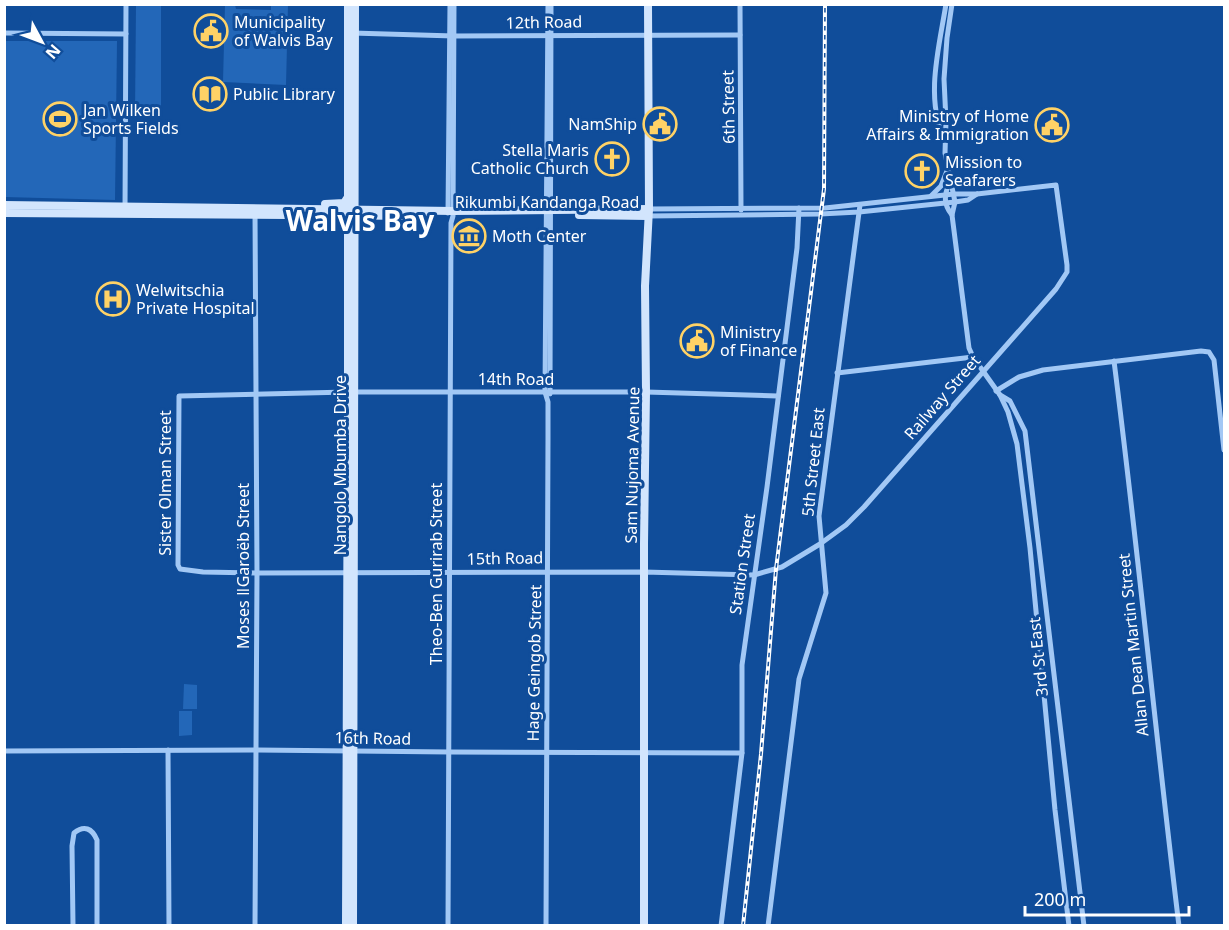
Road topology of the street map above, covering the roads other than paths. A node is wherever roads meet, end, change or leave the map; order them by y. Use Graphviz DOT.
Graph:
graph roads {
  1 [pos="126,4"];
  2 [pos="348,4"];
  3 [pos="355,4"];
  4 [pos="452,4"];
  5 [pos="549,4"];
  6 [pos="648,4"];
  7 [pos="740,4"];
  8 [pos="946,4"];
  9 [pos="952,4"];
  10 [pos="4,33"];
  11 [pos="351,33"];
  12 [pos="126,34"];
  13 [pos="648,34"];
  14 [pos="740,34"];
  15 [pos="452,36"];
  16 [pos="549,36"];
  17 [pos="945,141"];
  18 [pos="948,169"];
  19 [pos="950,182"];
  20 [pos="954,194"];
  21 [pos="977,194"];
  22 [pos="945,195"];
  23 [pos="348,197"];
  24 [pos="930,197"];
  25 [pos="955,202"];
  26 [pos="945,203"];
  27 [pos="4,205"];
  28 [pos="860,205"];
  29 [pos="313,209"];
  30 [pos="125,210"];
  31 [pos="255,211"];
  32 [pos="799,211"];
  33 [pos="648,212"];
  34 [pos="741,212"];
  35 [pos="859,212"];
  36 [pos="4,213"];
  37 [pos="352,213"];
  38 [pos="549,213"];
  39 [pos="451,215"];
  40 [pos="952,215"];
  41 [pos="973,357"];
  42 [pos="1114,361"];
  43 [pos="982,372"];
  44 [pos="837,373"];
  45 [pos="351,392"];
  46 [pos="451,392"];
  47 [pos="548,392"];
  48 [pos="646,392"];
  49 [pos="998,393"];
  50 [pos="255,394"];
  51 [pos="778,396"];
  52 [pos="1224,450"];
  53 [pos="820,544"];
  54 [pos="351,572"];
  55 [pos="549,572"];
  56 [pos="644,572"];
  57 [pos="257,573"];
  58 [pos="450,573"];
  59 [pos="754,575"];
  60 [pos="1054,682"];
  61 [pos="1044,683"];
  62 [pos="1059,725"];
  63 [pos="1048,726"];
  64 [pos="168,750"];
  65 [pos="257,750"];
  66 [pos="4,751"];
  67 [pos="350,751"];
  68 [pos="546,751"];
  69 [pos="450,752"];
  70 [pos="645,752"];
  71 [pos="742,753"];
  72 [pos="1070,808"];
  73 [pos="1055,810"];
  74 [pos="73,926"];
  75 [pos="97,926"];
  76 [pos="169,926"];
  77 [pos="255,926"];
  78 [pos="345,926"];
  79 [pos="353,926"];
  80 [pos="448,926"];
  81 [pos="546,926"];
  82 [pos="644,926"];
  83 [pos="721,926"];
  84 [pos="768,926"];
  85 [pos="1069,926"];
  86 [pos="1084,926"];
  87 [pos="1179,926"];
  1 -- 12 [label="street"];
  2 -- 11 [label="main road, Nangolo Mbumba Drive"];
  3 -- 11 [label="main road, Nangolo Mbumba Drive"];
  4 -- 15 [label="street, Theo-Ben Gurirab Street"];
  5 -- 16 [label="street, Hage Geingob Street"];
  6 -- 13 [label="main road, Sam Nujoma Avenue"];
  7 -- 14 [label="street, 6th Street"];
  8 -- 17 [label="street"];
  9 -- 17 [label="street"];
  10 -- 12 [label="street"];
  11 -- 15 [label="street, 12th Road"];
  11 -- 23 [label="main road, Nangolo Mbumba Drive"];
  11 -- 37 [label="main road, Nangolo Mbumba Drive"];
  12 -- 30 [label="street"];
  13 -- 14 [label="street, 12th Road"];
  13 -- 16 [label="street, 12th Road"];
  13 -- 33 [label="main road, Sam Nujoma Avenue"];
  14 -- 34 [label="street, 6th Street"];
  15 -- 16 [label="street, 12th Road"];
  15 -- 39 [label="street, Theo-Ben Gurirab Street"];
  16 -- 38 [label="street, Hage Geingob Street"];
  17 -- 18 [label="street"];
  18 -- 19 [label="street"];
  18 -- 24 [label="street"];
  19 -- 20 [label="street"];
  19 -- 22 [label="street"];
  20 -- 21 [label="street"];
  20 -- 22 [label="street, Rikumbi Kandanga Road"];
  20 -- 25 [label="street"];
  21 -- 25 [label="street"];
  21 -- 43 [label="street, Railway Street"];
  22 -- 24 [label="street, Rikumbi Kandanga Road"];
  22 -- 26 [label="street"];
  23 -- 29 [label="main road"];
  23 -- 37 [label="main road, Nangolo Mbumba Drive"];
  24 -- 28 [label="street, Rikumbi Kandanga Road"];
  25 -- 26 [label="street, Rikumbi Kandanga Road"];
  25 -- 40 [label="street, 3rd St East"];
  26 -- 35 [label="street, Rikumbi Kandanga Road"];
  26 -- 40 [label="street, 3rd St East"];
  27 -- 30 [label="main road, Rikumbi Kandanga Road"];
  28 -- 32 [label="street, Rikumbi Kandanga Road"];
  28 -- 35 [label="street, 5th Street East"];
  29 -- 31 [label="main road, Rikumbi Kandanga Road"];
  29 -- 37 [label="main road, Rikumbi Kandanga Road"];
  30 -- 31 [label="main road, Rikumbi Kandanga Road"];
  30 -- 36 [label="main road, Rikumbi Kandanga Road"];
  31 -- 37 [label="main road, Rikumbi Kandanga Road"];
  31 -- 50 [label="street, Moses ǁGaroëb Street"];
  32 -- 34 [label="street, Rikumbi Kandanga Road"];
  32 -- 35 [label="street, Rikumbi Kandanga Road"];
  32 -- 51 [label="street, Station Street"];
  33 -- 34 [label="street, Rikumbi Kandanga Road"];
  33 -- 38 [label="main road, Rikumbi Kandanga Road"];
  33 -- 48 [label="main road, Sam Nujoma Avenue"];
  35 -- 44 [label="street, 5th Street East"];
  37 -- 39 [label="main road, Rikumbi Kandanga Road"];
  37 -- 45 [label="main road, Nangolo Mbumba Drive"];
  38 -- 39 [label="main road, Rikumbi Kandanga Road"];
  38 -- 47 [label="street, Hage Geingob Street"];
  39 -- 46 [label="street, Theo-Ben Gurirab Street"];
  40 -- 41 [label="street, 3rd St East"];
  41 -- 43 [label="street, 3rd St East"];
  41 -- 44 [label="street"];
  42 -- 49 [label="street"];
  42 -- 52 [label="street"];
  42 -- 87 [label="street, Allan Dean Martin Street"];
  43 -- 49 [label="street, 3rd St East"];
  43 -- 53 [label="street, Railway Street"];
  44 -- 53 [label="street, 5th Street East"];
  45 -- 46 [label="street, 14th Road"];
  45 -- 50 [label="street, 14th Road"];
  45 -- 54 [label="main road, Nangolo Mbumba Drive"];
  46 -- 47 [label="street, 14th Road"];
  46 -- 58 [label="street, Theo-Ben Gurirab Street"];
  47 -- 48 [label="street, 14th Road"];
  47 -- 55 [label="street, Hage Geingob Street"];
  48 -- 51 [label="street, 14th Road"];
  48 -- 56 [label="main road, Sam Nujoma Avenue"];
  49 -- 60 [label="street, 3rd St East"];
  49 -- 61 [label="street, 3rd St East"];
  50 -- 57 [label="street, Moses ǁGaroëb Street"];
  50 -- 57 [label="street, Sister Olman Street"];
  51 -- 59 [label="street, Station Street"];
  53 -- 59 [label="street, Railway Street"];
  53 -- 84 [label="street, 5th Street East"];
  54 -- 57 [label="street, 15th Road"];
  54 -- 58 [label="street, 15th Road"];
  54 -- 67 [label="main road, Nangolo Mbumba Drive"];
  55 -- 56 [label="street, 15th Road"];
  55 -- 58 [label="street, 15th Road"];
  55 -- 68 [label="street, Hage Geingob Street"];
  56 -- 59 [label="street, 15th Road"];
  56 -- 70 [label="main road, Sam Nujoma Avenue"];
  57 -- 65 [label="street, Moses ǁGaroëb Street"];
  58 -- 69 [label="street, Theo-Ben Gurirab Street"];
  59 -- 71 [label="street, Station Street"];
  60 -- 61 [label="street"];
  60 -- 62 [label="street, 3rd St East"];
  61 -- 63 [label="street, 3rd St East"];
  62 -- 63 [label="street"];
  62 -- 72 [label="street, 3rd St East"];
  63 -- 73 [label="street, 3rd St East"];
  64 -- 65 [label="street, 16th Road"];
  64 -- 66 [label="street, 16th Road"];
  64 -- 76 [label="street"];
  65 -- 67 [label="street, 16th Road"];
  65 -- 77 [label="street, Moses ǁGaroëb Street"];
  67 -- 69 [label="street, 16th Road"];
  67 -- 78 [label="main road, Nangolo Mbumba Drive"];
  67 -- 79 [label="main road, Nangolo Mbumba Drive"];
  68 -- 69 [label="street, 16th Road"];
  68 -- 70 [label="street, 16th Road"];
  68 -- 81 [label="street, Hage Geingob Street"];
  69 -- 80 [label="street, Theo-Ben Gurirab Street"];
  70 -- 71 [label="street, 16th Road"];
  70 -- 82 [label="main road, Sam Nujoma Avenue"];
  71 -- 83 [label="street, Station Street"];
  72 -- 73 [label="street"];
  72 -- 86 [label="street, 3rd St East"];
  73 -- 85 [label="street, 3rd St East"];
  74 -- 75 [label="street"];
}
